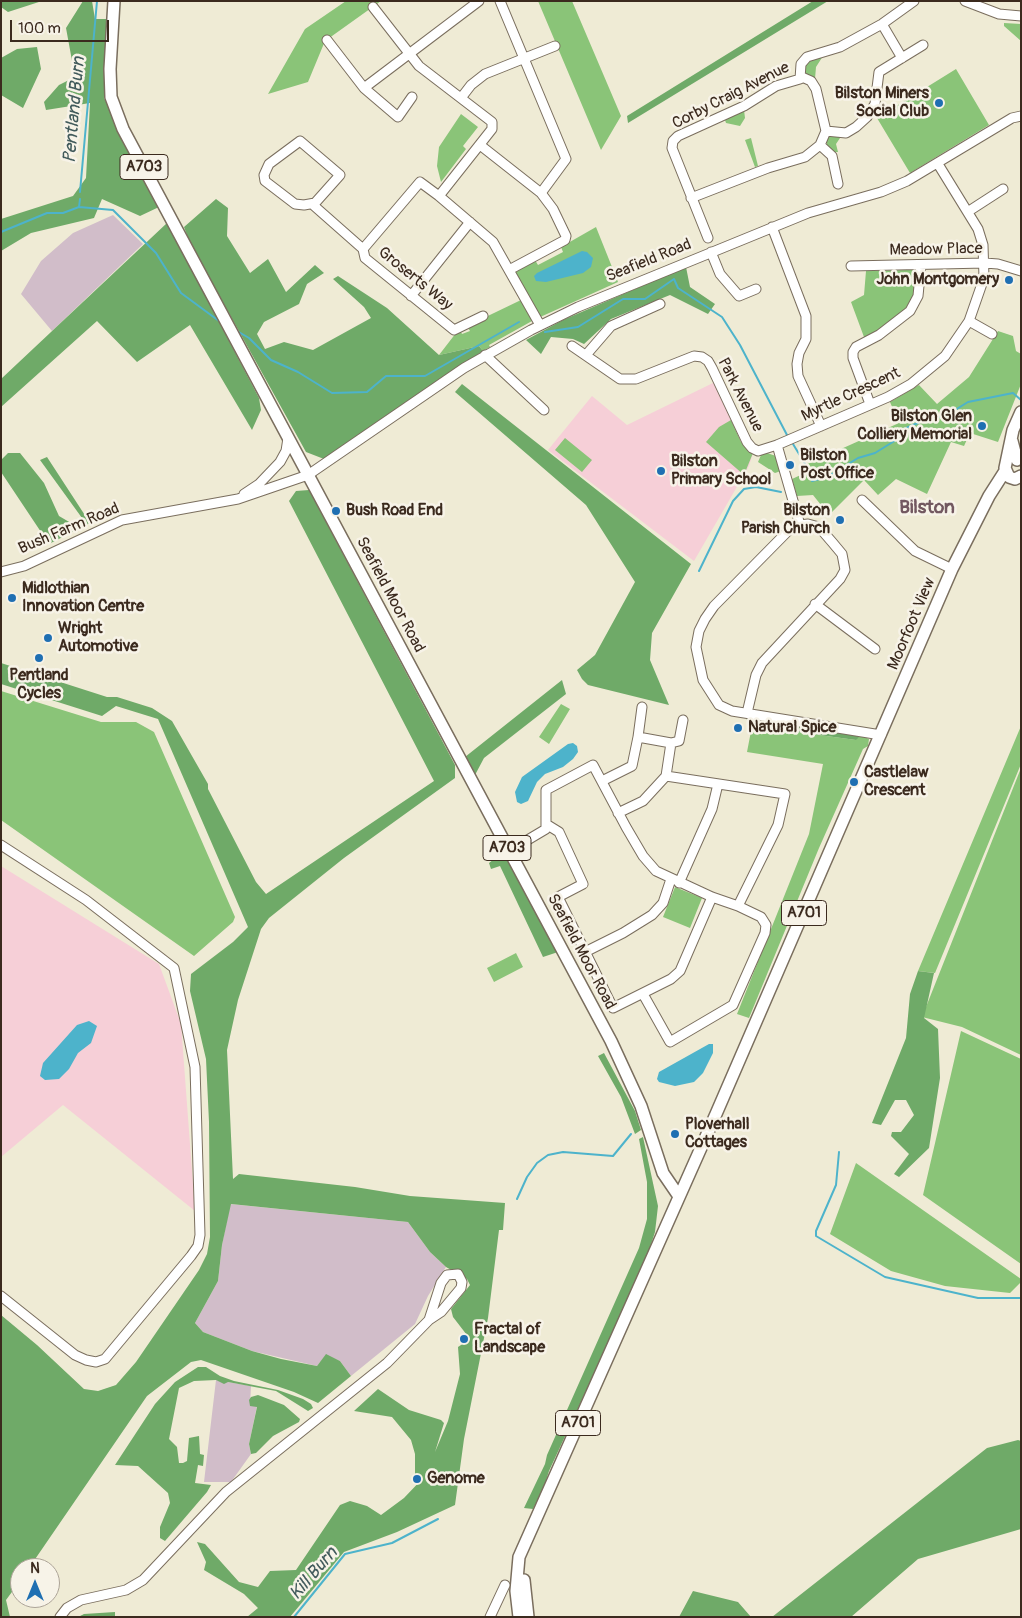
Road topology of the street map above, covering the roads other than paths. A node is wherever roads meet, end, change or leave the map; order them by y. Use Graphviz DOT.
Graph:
graph roads {
  1 [pos="114,1"];
  2 [pos="479,1"];
  3 [pos="500,1"];
  4 [pos="914,1"];
  5 [pos="965,1"];
  6 [pos="374,7"];
  7 [pos="1021,16"];
  8 [pos="882,24"];
  9 [pos="327,40"];
  10 [pos="923,45"];
  11 [pos="555,46"];
  12 [pos="410,52"];
  13 [pos="523,58"];
  14 [pos="902,58"];
  15 [pos="802,77"];
  16 [pos="364,88"];
  17 [pos="412,96"];
  18 [pos="462,98"];
  19 [pos="1021,116"];
  20 [pos="826,131"];
  21 [pos="480,145"];
  22 [pos="820,145"];
  23 [pos="938,164"];
  24 [pos="838,184"];
  25 [pos="1003,189"];
  26 [pos="540,193"];
  27 [pos="439,196"];
  28 [pos="691,198"];
  29 [pos="312,204"];
  30 [pos="969,211"];
  31 [pos="470,222"];
  32 [pos="772,227"];
  33 [pos="708,238"];
  34 [pos="363,249"];
  35 [pos="712,252"];
  36 [pos="985,263"];
  37 [pos="921,265"];
  38 [pos="851,266"];
  39 [pos="509,270"];
  40 [pos="1021,271"];
  41 [pos="756,289"];
  42 [pos="412,296"];
  43 [pos="739,296"];
  44 [pos="729,302"];
  45 [pos="660,304"];
  46 [pos="483,316"];
  47 [pos="969,321"];
  48 [pos="540,325"];
  49 [pos="992,334"];
  50 [pos="572,346"];
  51 [pos="485,355"];
  52 [pos="586,355"];
  53 [pos="870,404"];
  54 [pos="544,410"];
  55 [pos="1021,412"];
  56 [pos="821,426"];
  57 [pos="288,438"];
  58 [pos="1012,440"];
  59 [pos="778,445"];
  60 [pos="758,451"];
  61 [pos="1019,460"];
  62 [pos="1011,473"];
  63 [pos="308,475"];
  64 [pos="238,498"];
  65 [pos="862,500"];
  66 [pos="800,525"];
  67 [pos="952,569"];
  68 [pos="1,572"];
  69 [pos="814,604"];
  70 [pos="875,649"];
  71 [pos="642,707"];
  72 [pos="747,713"];
  73 [pos="683,720"];
  74 [pos="881,735"];
  75 [pos="638,737"];
  76 [pos="671,743"];
  77 [pos="666,776"];
  78 [pos="602,782"];
  79 [pos="718,784"];
  80 [pos="618,813"];
  81 [pos="546,824"];
  82 [pos="1,845"];
  83 [pos="509,851"];
  84 [pos="675,881"];
  85 [pos="712,898"];
  86 [pos="738,906"];
  87 [pos="585,952"];
  88 [pos="642,994"];
  89 [pos="678,1195"];
  90 [pos="1,1296"];
  91 [pos="429,1320"];
  92 [pos="528,1536"];
  93 [pos="505,1585"];
  94 [pos="60,1617"];
  95 [pos="490,1617"];
  96 [pos="520,1617"];
  97 [pos="528,1617"];
  1 -- 57 [label="main road, Seafield Moor Road / A703"];
  2 -- 12 [label="street"];
  3 -- 13 [label="street"];
  4 -- 8 [label="street, Corby Craig Avenue"];
  5 -- 7 [label="street"];
  6 -- 12 [label="street"];
  8 -- 14 [label="street"];
  8 -- 15 [label="street, Corby Craig Avenue"];
  9 -- 16 [label="street"];
  10 -- 14 [label="street"];
  11 -- 13 [label="street"];
  12 -- 16 [label="street"];
  12 -- 18 [label="street"];
  13 -- 18 [label="street"];
  13 -- 26 [label="street"];
  14 -- 20 [label="street"];
  15 -- 20 [label="street, Corby Craig Avenue"];
  15 -- 28 [label="street, Corby Craig Avenue"];
  16 -- 17 [label="street"];
  18 -- 21 [label="street"];
  19 -- 23 [label="street, Seafield Road"];
  20 -- 22 [label="street"];
  21 -- 26 [label="street"];
  21 -- 27 [label="street"];
  22 -- 24 [label="street"];
  22 -- 28 [label="street"];
  23 -- 30 [label="street, Myrtle Crescent"];
  23 -- 32 [label="street, Seafield Road"];
  25 -- 30 [label="street"];
  26 -- 39 [label="street"];
  27 -- 31 [label="street"];
  27 -- 34 [label="street"];
  28 -- 33 [label="street, Corby Craig Avenue"];
  29 -- 29 [label="street"];
  29 -- 34 [label="street, Groserts Way"];
  30 -- 36 [label="street, Myrtle Crescent"];
  31 -- 39 [label="street"];
  31 -- 42 [label="street"];
  32 -- 35 [label="street, Seafield Road"];
  32 -- 56 [label="street"];
  34 -- 42 [label="street, Groserts Way"];
  35 -- 43 [label="street"];
  35 -- 48 [label="street, Seafield Road"];
  36 -- 37 [label="street, Meadow Place"];
  36 -- 40 [label="street, Meadow Place"];
  36 -- 47 [label="street, Myrtle Crescent"];
  37 -- 38 [label="street, Meadow Place"];
  37 -- 53 [label="street"];
  39 -- 48 [label="street"];
  41 -- 43 [label="street"];
  42 -- 46 [label="street, Groserts Way"];
  43 -- 44 [label="street"];
  45 -- 52 [label="street"];
  47 -- 49 [label="street"];
  47 -- 53 [label="street, Myrtle Crescent"];
  48 -- 51 [label="street, Seafield Road"];
  50 -- 52 [label="street, Park Avenue"];
  51 -- 54 [label="street"];
  51 -- 63 [label="street, Seafield Road"];
  52 -- 60 [label="street, Park Avenue"];
  53 -- 56 [label="street, Myrtle Crescent"];
  55 -- 58 [label="main road"];
  56 -- 59 [label="street, Myrtle Crescent"];
  57 -- 63 [label="main road, Seafield Moor Road / A703"];
  57 -- 64 [label="street, Bush Farm Road"];
  58 -- 61 [label="main road"];
  58 -- 62 [label="main road"];
  59 -- 60 [label="street, Myrtle Crescent"];
  59 -- 66 [label="street"];
  61 -- 62 [label="main road, Moorfoot View"];
  62 -- 67 [label="main road, Moorfoot View / A701"];
  63 -- 64 [label="street, Bush Farm Road"];
  63 -- 83 [label="main road, Seafield Moor Road / A703"];
  64 -- 68 [label="street, Bush Farm Road"];
  65 -- 67 [label="street"];
  66 -- 69 [label="street"];
  66 -- 72 [label="street"];
  67 -- 74 [label="main road, Moorfoot View / A701"];
  69 -- 70 [label="street"];
  69 -- 72 [label="street"];
  71 -- 75 [label="street"];
  72 -- 74 [label="street"];
  73 -- 76 [label="street"];
  74 -- 89 [label="main road, Moorfoot View / A701"];
  75 -- 76 [label="street"];
  75 -- 78 [label="street"];
  76 -- 77 [label="street"];
  77 -- 79 [label="street"];
  77 -- 80 [label="street"];
  78 -- 80 [label="street"];
  78 -- 81 [label="street"];
  79 -- 84 [label="street"];
  79 -- 86 [label="street"];
  80 -- 84 [label="street"];
  81 -- 83 [label="street"];
  81 -- 87 [label="street"];
  82 -- 90 [label="street"];
  83 -- 89 [label="main road, Seafield Moor Road / A703"];
  84 -- 85 [label="street"];
  84 -- 87 [label="street"];
  85 -- 86 [label="street"];
  85 -- 88 [label="street"];
  86 -- 88 [label="street"];
  87 -- 88 [label="street"];
  89 -- 92 [label="main road, A701"];
  91 -- 91 [label="street"];
  91 -- 94 [label="street"];
  92 -- 96 [label="main road, A701"];
  92 -- 97 [label="main road, A701"];
  93 -- 95 [label="street"];
}
